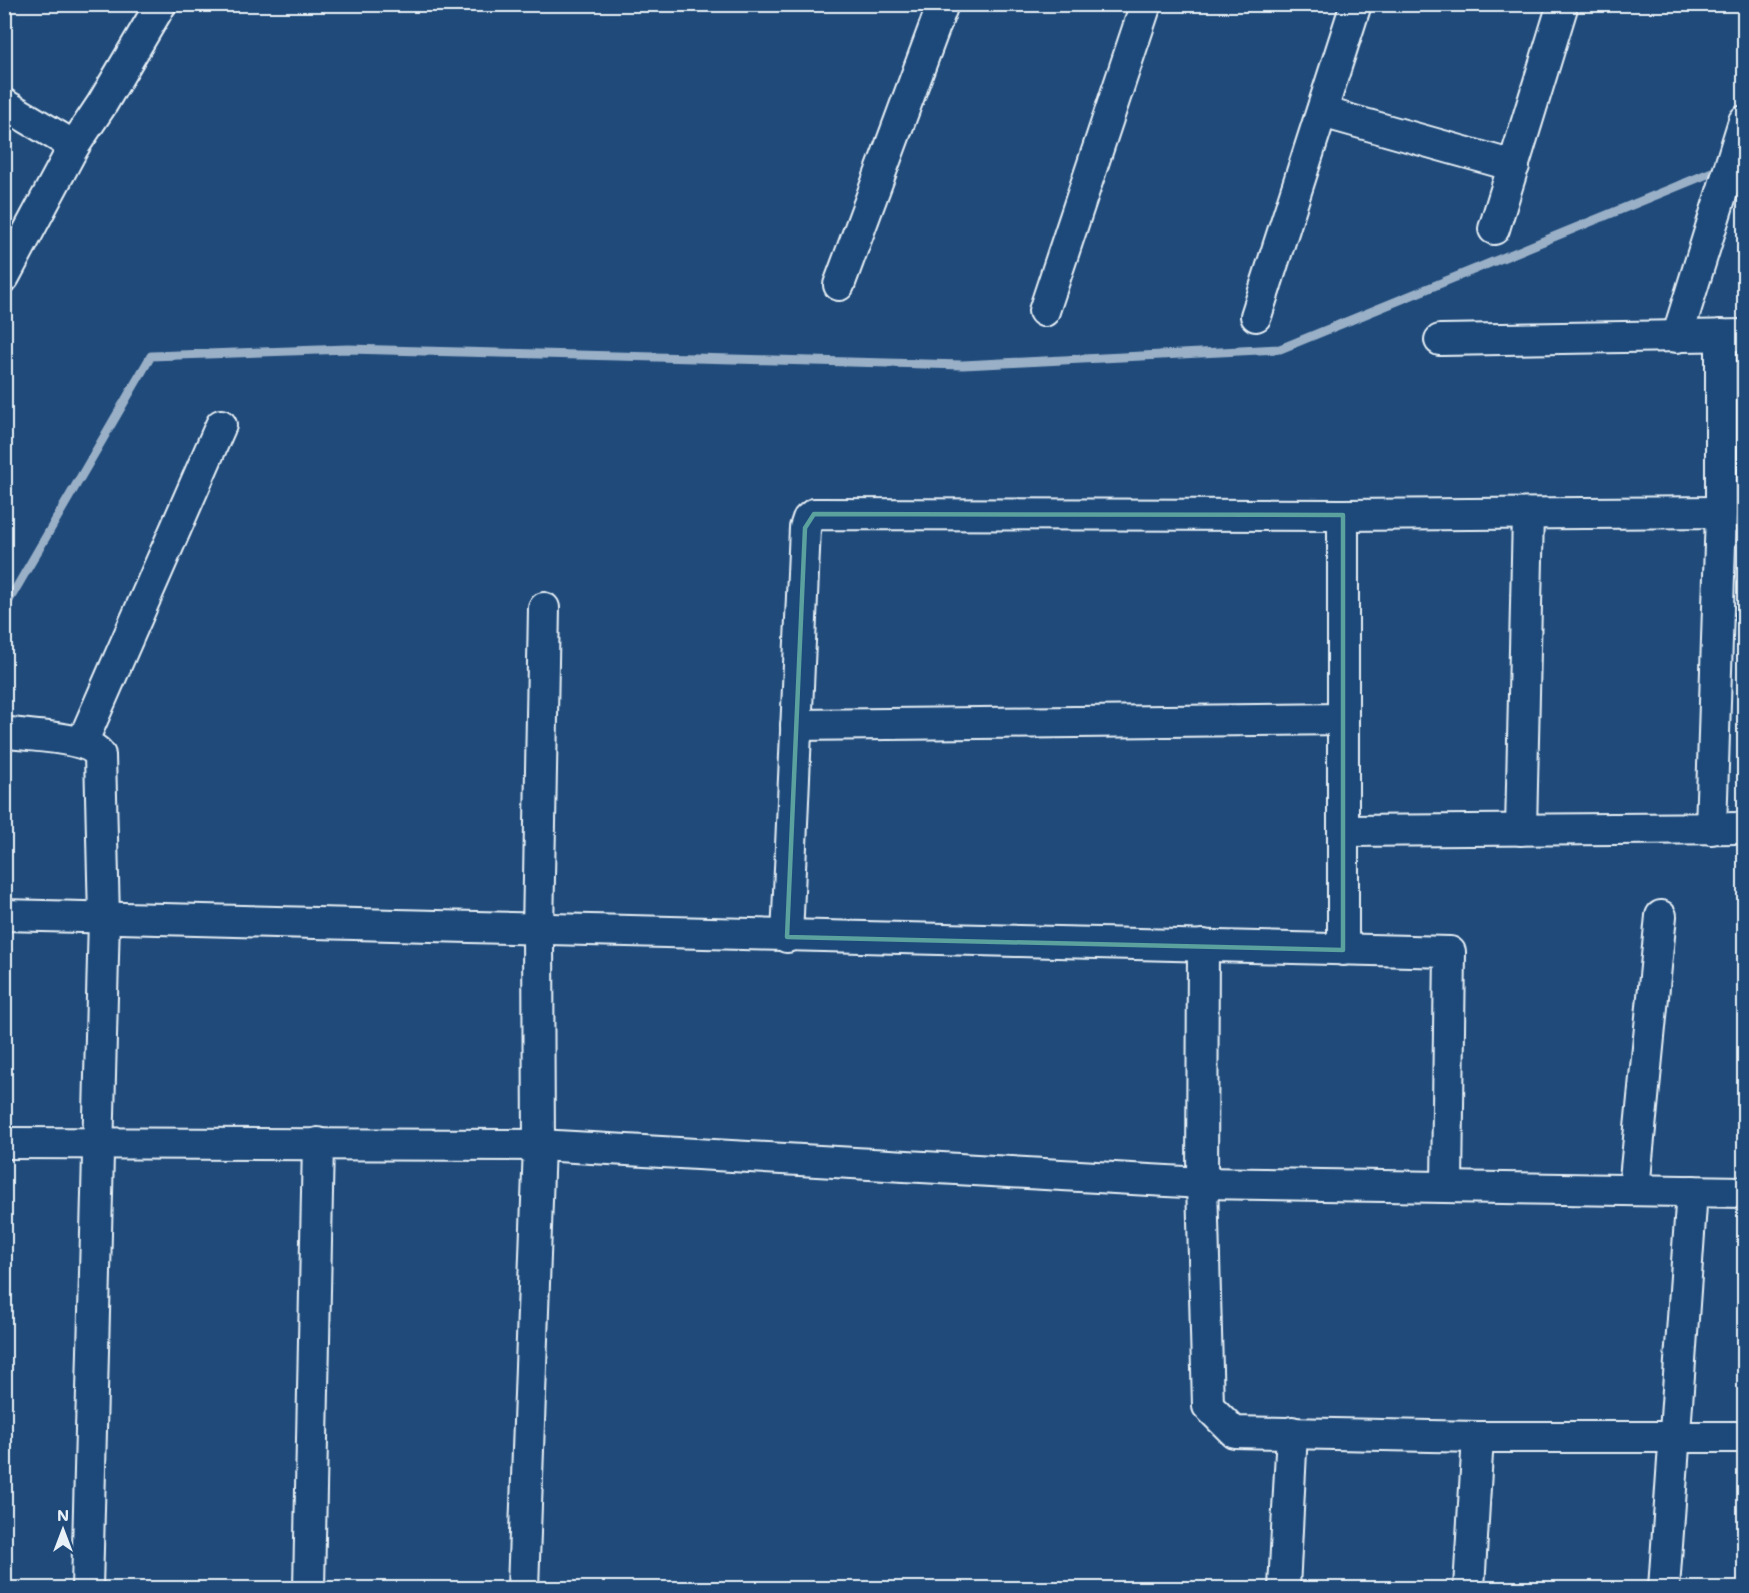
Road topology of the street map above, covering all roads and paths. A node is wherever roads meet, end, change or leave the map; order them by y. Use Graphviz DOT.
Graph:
graph roads {
  1 [pos="161,4"];
  2 [pos="944,4"];
  3 [pos="1146,4"];
  4 [pos="1356,4"];
  5 [pos="1563,4"];
  6 [pos="4,104"];
  7 [pos="1322,112"];
  8 [pos="1744,121"];
  9 [pos="74,146"];
  10 [pos="1514,166"];
  11 [pos="1494,229"];
  12 [pos="4,278"];
  13 [pos="840,285"];
  14 [pos="1044,311"];
  15 [pos="1256,316"];
  16 [pos="1733,335"];
  17 [pos="1677,337"];
  18 [pos="1440,340"];
  19 [pos="221,425"];
  20 [pos="1721,512"];
  21 [pos="1528,514"];
  22 [pos="1343,515"];
  23 [pos="544,608"];
  24 [pos="1343,719"];
  25 [pos="796,724"];
  26 [pos="4,732"];
  27 [pos="82,743"];
  28 [pos="1744,828"];
  29 [pos="1711,829"];
  30 [pos="1521,830"];
  31 [pos="1343,831"];
  32 [pos="4,915"];
  33 [pos="1661,916"];
  34 [pos="104,918"];
  35 [pos="538,931"];
  36 [pos="787,937"];
  37 [pos="1203,945"];
  38 [pos="1343,950"];
  39 [pos="4,1143"];
  40 [pos="99,1143"];
  41 [pos="318,1143"];
  42 [pos="539,1145"];
  43 [pos="1202,1183"];
  44 [pos="1447,1185"];
  45 [pos="1634,1189"];
  46 [pos="1692,1191"];
  47 [pos="1744,1192"];
  48 [pos="1292,1432"];
  49 [pos="1674,1436"];
  50 [pos="1478,1437"];
  51 [pos="1744,1437"];
  52 [pos="87,1588"];
  53 [pos="309,1588"];
  54 [pos="523,1588"];
  55 [pos="1284,1588"];
  56 [pos="1469,1588"];
  57 [pos="1664,1588"];
  1 -- 9 [label="street"];
  2 -- 13 [label="street"];
  3 -- 14 [label="street"];
  4 -- 7 [label="street"];
  5 -- 10 [label="street"];
  6 -- 9 [label="street"];
  7 -- 10 [label="street"];
  7 -- 15 [label="street"];
  8 -- 17 [label="street"];
  9 -- 12 [label="street"];
  10 -- 11 [label="street"];
  16 -- 17 [label="street"];
  16 -- 20 [label="street"];
  17 -- 18 [label="street"];
  19 -- 27 [label="street"];
  20 -- 21 [label="street"];
  20 -- 29 [label="street"];
  21 -- 22 [label="street"];
  21 -- 30 [label="street"];
  22 -- 24 [label="street"];
  22 -- 25 [label="street"];
  23 -- 35 [label="street"];
  24 -- 25 [label="street"];
  24 -- 31 [label="street"];
  25 -- 36 [label="street"];
  26 -- 27 [label="street"];
  27 -- 34 [label="street"];
  28 -- 29 [label="street"];
  29 -- 30 [label="street"];
  30 -- 31 [label="street"];
  31 -- 38 [label="street"];
  32 -- 34 [label="street"];
  33 -- 45 [label="street"];
  34 -- 35 [label="street"];
  34 -- 40 [label="street"];
  35 -- 36 [label="street"];
  35 -- 42 [label="street"];
  36 -- 37 [label="street"];
  37 -- 38 [label="street"];
  37 -- 43 [label="street"];
  38 -- 44 [label="street"];
  39 -- 40 [label="street"];
  40 -- 41 [label="street"];
  40 -- 52 [label="street"];
  41 -- 42 [label="street"];
  41 -- 53 [label="street"];
  42 -- 43 [label="street"];
  42 -- 54 [label="street"];
  43 -- 44 [label="street"];
  43 -- 48 [label="street"];
  44 -- 45 [label="street"];
  45 -- 46 [label="street"];
  46 -- 47 [label="street"];
  46 -- 49 [label="street"];
  48 -- 50 [label="street"];
  48 -- 55 [label="street"];
  49 -- 50 [label="street"];
  49 -- 51 [label="street"];
  49 -- 57 [label="street"];
  50 -- 56 [label="street"];
}
